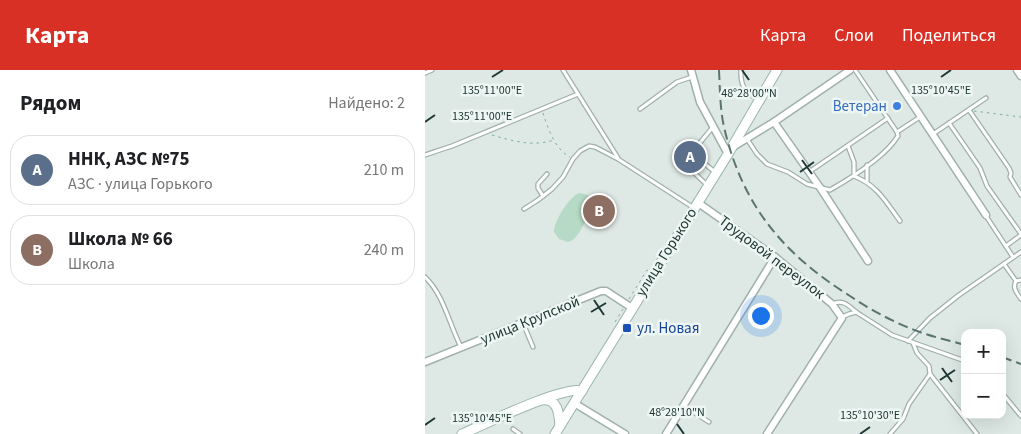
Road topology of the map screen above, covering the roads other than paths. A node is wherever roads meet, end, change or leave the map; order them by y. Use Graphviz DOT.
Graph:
graph roads {
  1 [pos="432,70"];
  2 [pos="563,70"];
  3 [pos="741,70"];
  4 [pos="777,70"];
  5 [pos="851,70"];
  6 [pos="855,70"];
  7 [pos="890,70"];
  8 [pos="1017,70"];
  9 [pos="425,73"];
  10 [pos="691,74"];
  11 [pos="1021,76"];
  12 [pos="579,94"];
  13 [pos="986,98"];
  14 [pos="759,100"];
  15 [pos="640,109"];
  16 [pos="969,110"];
  17 [pos="921,116"];
  18 [pos="888,118"];
  19 [pos="774,122"];
  20 [pos="949,123"];
  21 [pos="713,126"];
  22 [pos="897,132"];
  23 [pos="933,134"];
  24 [pos="747,139"];
  25 [pos="848,146"];
  26 [pos="729,152"];
  27 [pos="425,155"];
  28 [pos="618,158"];
  29 [pos="685,161"];
  30 [pos="867,165"];
  31 [pos="716,172"];
  32 [pos="809,172"];
  33 [pos="547,174"];
  34 [pos="854,176"];
  35 [pos="867,181"];
  36 [pos="708,185"];
  37 [pos="821,189"];
  38 [pos="1021,195"];
  39 [pos="543,196"];
  40 [pos="696,205"];
  41 [pos="524,209"];
  42 [pos="986,215"];
  43 [pos="900,221"];
  44 [pos="1021,234"];
  45 [pos="1006,246"];
  46 [pos="1021,252"];
  47 [pos="775,257"];
  48 [pos="1013,257"];
  49 [pos="868,261"];
  50 [pos="1004,264"];
  51 [pos="425,277"];
  52 [pos="1021,280"];
  53 [pos="1015,281"];
  54 [pos="1021,299"];
  55 [pos="832,304"];
  56 [pos="632,308"];
  57 [pos="856,312"];
  58 [pos="841,318"];
  59 [pos="523,323"];
  60 [pos="908,342"];
  61 [pos="913,343"];
  62 [pos="533,347"];
  63 [pos="461,348"];
  64 [pos="961,360"];
  65 [pos="425,362"];
  66 [pos="929,374"];
  67 [pos="582,390"];
  68 [pos="1006,398"];
  69 [pos="540,401"];
  70 [pos="574,403"];
  71 [pos="684,406"];
  72 [pos="1021,416"];
  73 [pos="709,422"];
  74 [pos="513,429"];
  75 [pos="557,430"];
  76 [pos="462,434"];
  77 [pos="520,434"];
  78 [pos="625,434"];
  79 [pos="666,434"];
  80 [pos="767,434"];
  81 [pos="890,434"];
  82 [pos="977,434"];
  1 -- 9 [label="lane"];
  2 -- 12 [label="lane"];
  3 -- 14 [label="lane"];
  4 -- 14 [label="main road, улица Горького"];
  5 -- 19 [label="street"];
  6 -- 18 [label="lane"];
  7 -- 17 [label="street"];
  8 -- 11 [label="street"];
  10 -- 15 [label="lane"];
  10 -- 21 [label="street"];
  12 -- 27 [label="lane"];
  12 -- 28 [label="lane"];
  13 -- 16 [label="lane"];
  14 -- 26 [label="main road, улица Горького"];
  16 -- 20 [label="lane"];
  16 -- 38 [label="lane"];
  17 -- 22 [label="lane"];
  17 -- 23 [label="street"];
  18 -- 22 [label="lane"];
  18 -- 25 [label="lane"];
  19 -- 24 [label="street"];
  19 -- 32 [label="street"];
  20 -- 23 [label="lane"];
  20 -- 44 [label="lane"];
  21 -- 26 [label="street"];
  21 -- 31 [label="lane"];
  22 -- 30 [label="lane"];
  23 -- 42 [label="street"];
  24 -- 26 [label="street"];
  24 -- 37 [label="lane"];
  25 -- 32 [label="lane"];
  25 -- 34 [label="lane"];
  26 -- 31 [label="main road, улица Горького"];
  28 -- 39 [label="lane"];
  28 -- 40 [label="lane"];
  29 -- 36 [label="lane"];
  30 -- 34 [label="lane"];
  30 -- 35 [label="lane"];
  31 -- 36 [label="main road, улица Горького"];
  32 -- 37 [label="street"];
  33 -- 39 [label="lane"];
  34 -- 35 [label="lane"];
  34 -- 37 [label="lane"];
  35 -- 43 [label="lane"];
  36 -- 40 [label="main road, улица Горького"];
  37 -- 49 [label="street"];
  39 -- 41 [label="lane"];
  40 -- 47 [label="street, Трудовой переулок"];
  40 -- 56 [label="main road, улица Горького"];
  42 -- 45 [label="lane"];
  44 -- 45 [label="lane"];
  45 -- 48 [label="lane"];
  46 -- 48 [label="lane"];
  47 -- 55 [label="street, Трудовой переулок"];
  47 -- 71 [label="street"];
  48 -- 50 [label="lane"];
  50 -- 53 [label="lane"];
  50 -- 60 [label="lane"];
  51 -- 63 [label="lane"];
  52 -- 53 [label="lane"];
  53 -- 54 [label="lane"];
  55 -- 57 [label="lane"];
  55 -- 58 [label="street, Трудовой переулок"];
  56 -- 59 [label="street, улица Крупской"];
  56 -- 67 [label="main road, улица Горького"];
  57 -- 58 [label="lane"];
  57 -- 60 [label="lane"];
  58 -- 80 [label="street"];
  59 -- 62 [label="lane"];
  59 -- 63 [label="street, улица Крупской"];
  60 -- 61 [label="lane"];
  61 -- 64 [label="lane"];
  61 -- 66 [label="lane"];
  63 -- 65 [label="street, улица Крупской"];
  66 -- 81 [label="lane"];
  66 -- 82 [label="lane"];
  67 -- 69 [label="main road"];
  67 -- 70 [label="main road, улица Горького"];
  68 -- 72 [label="lane"];
  69 -- 75 [label="main road"];
  69 -- 76 [label="main road"];
  70 -- 75 [label="main road, улица Горького"];
  70 -- 78 [label="street"];
  71 -- 73 [label="lane"];
  71 -- 79 [label="street"];
  74 -- 77 [label="lane"];
}
